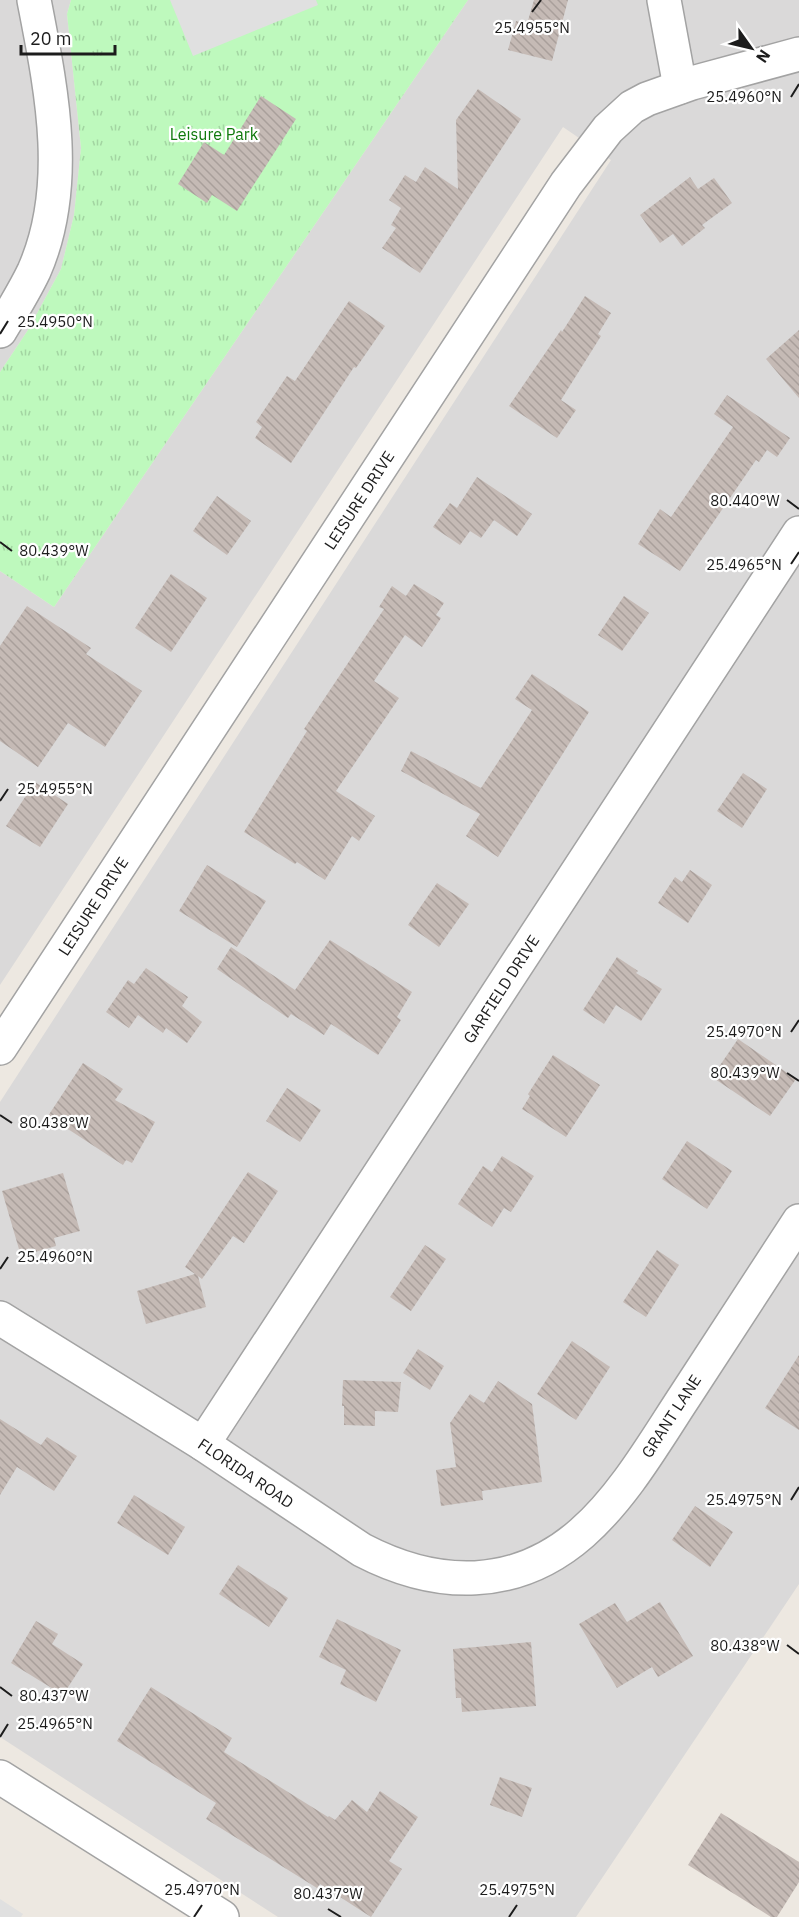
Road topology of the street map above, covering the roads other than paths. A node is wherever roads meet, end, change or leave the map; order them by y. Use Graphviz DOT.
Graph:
graph roads {
  1 [pos="34,0"];
  2 [pos="664,0"];
  3 [pos="799,54"];
  4 [pos="680,87"];
  5 [pos="0,331"];
  6 [pos="799,533"];
  7 [pos="0,1048"];
  8 [pos="799,1221"];
  9 [pos="0,1318"];
  10 [pos="203,1444"];
  11 [pos="508,1574"];
  12 [pos="0,1777"];
  13 [pos="222,1917"];
  1 -- 5 [label="street"];
  2 -- 4 [label="street"];
  3 -- 4 [label="street, LEISURE DRIVE"];
  4 -- 7 [label="street, LEISURE DRIVE"];
  6 -- 10 [label="street, GARFIELD DRIVE"];
  8 -- 11 [label="street, GRANT LANE"];
  9 -- 10 [label="street, FLORIDA ROAD"];
  10 -- 11 [label="street, FLORIDA ROAD"];
  12 -- 13 [label="street"];
}
